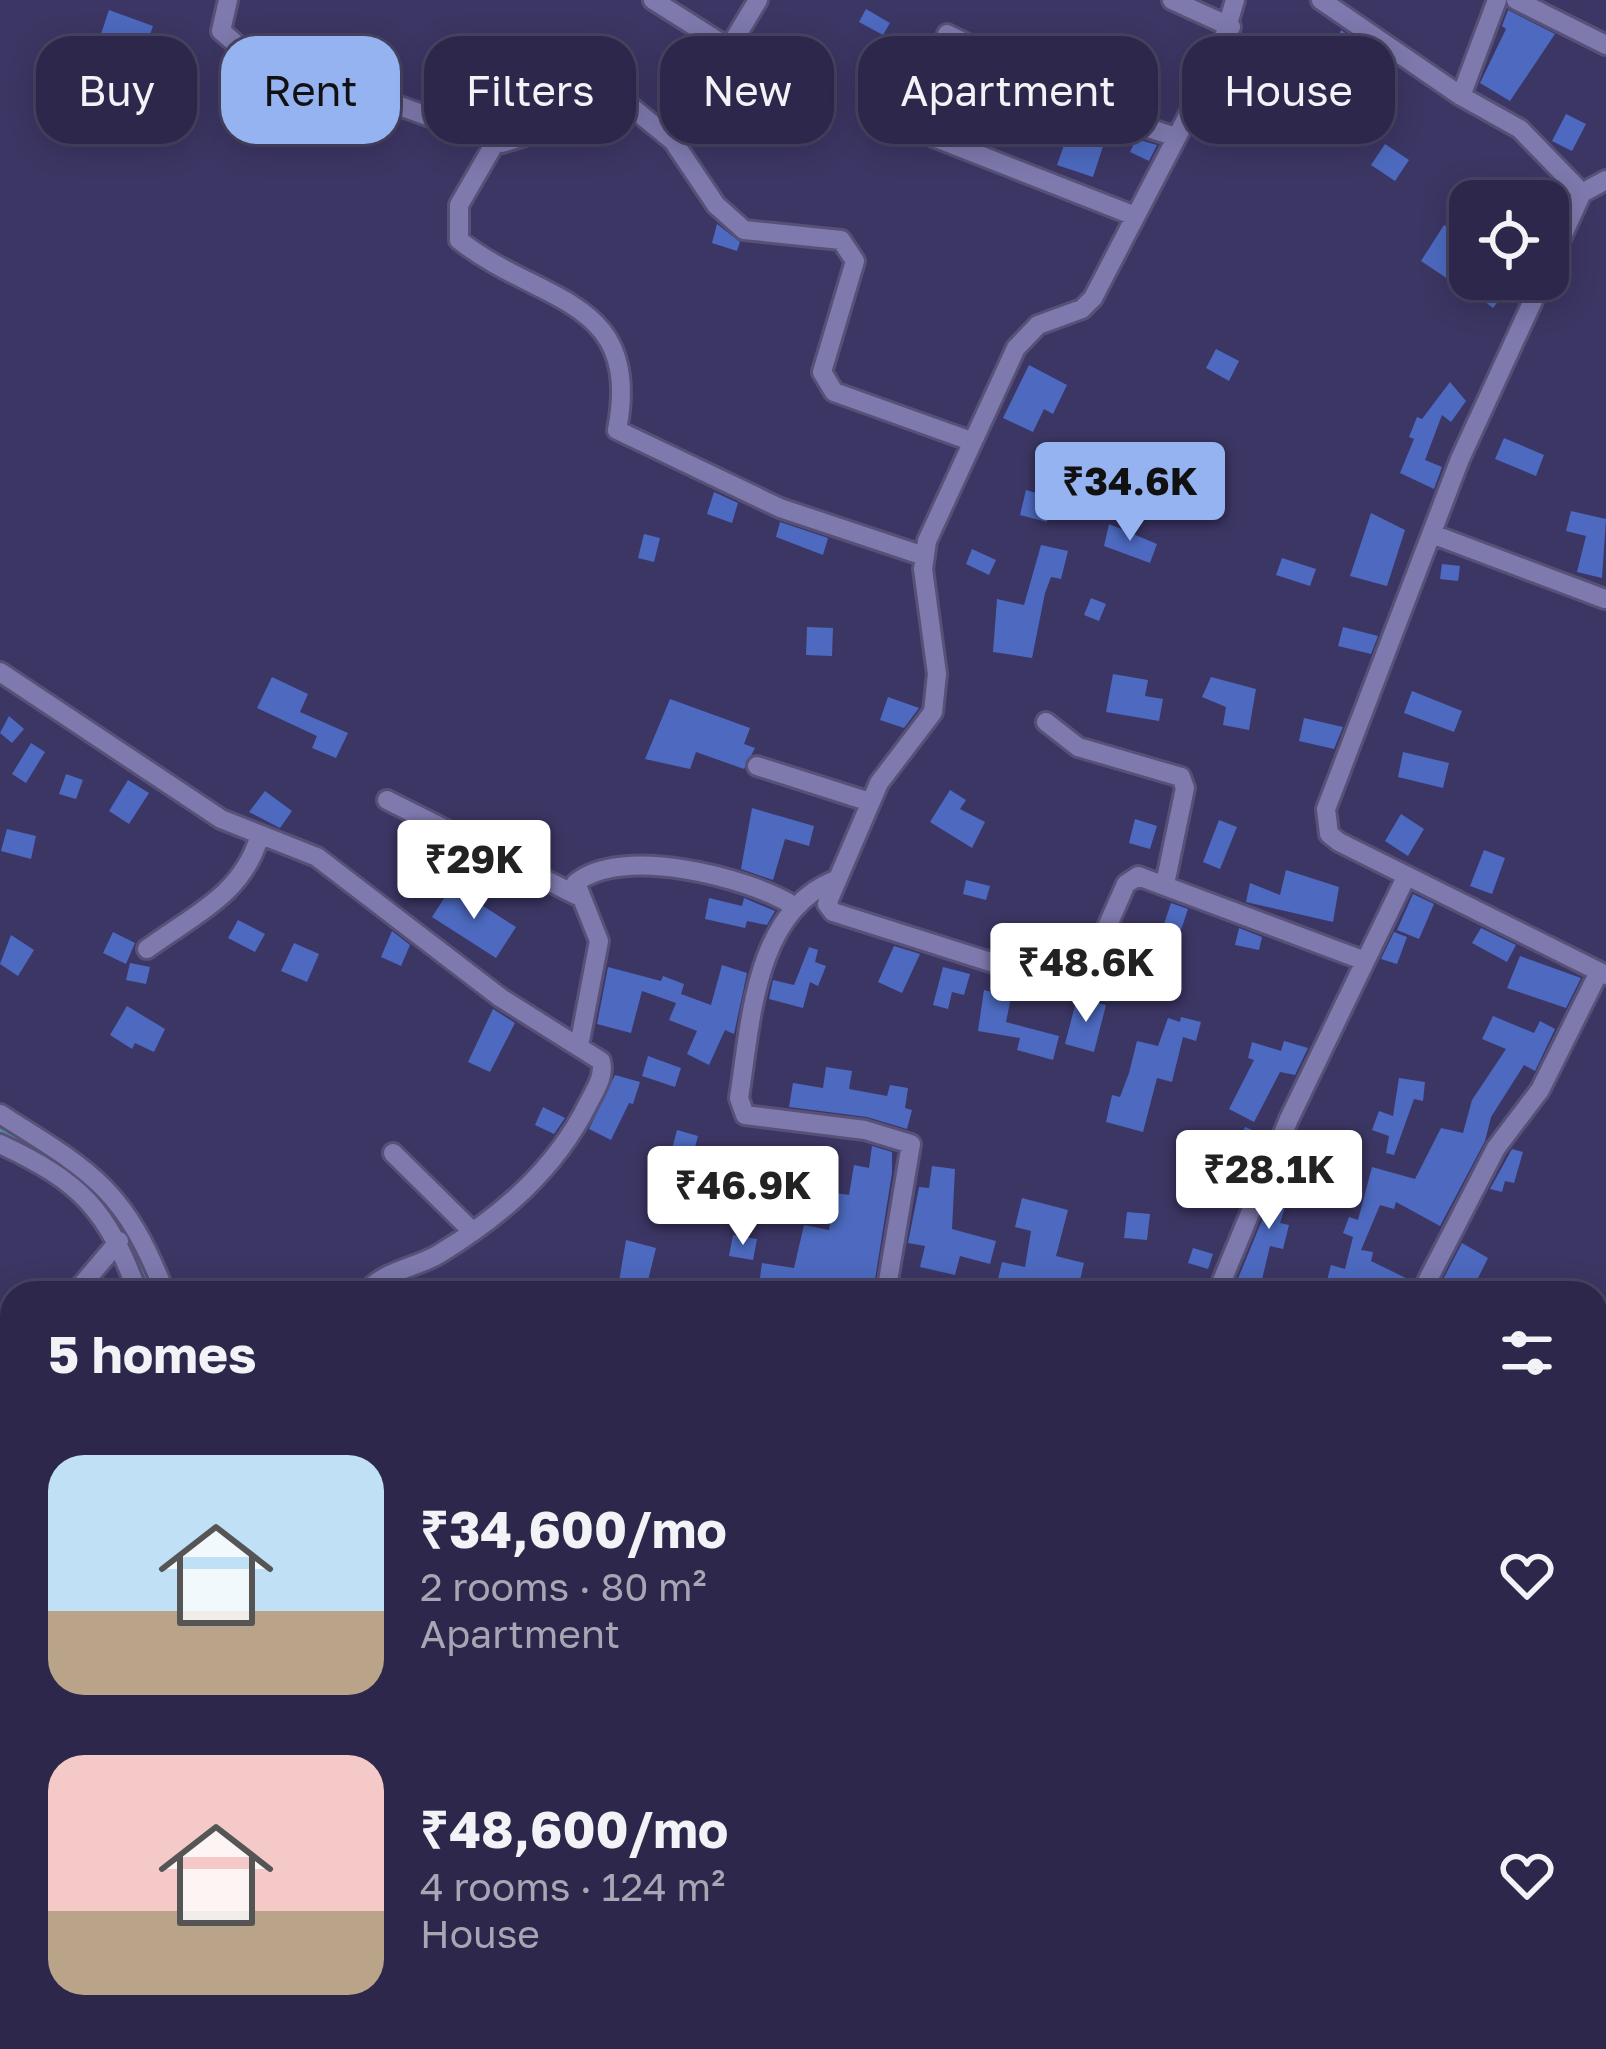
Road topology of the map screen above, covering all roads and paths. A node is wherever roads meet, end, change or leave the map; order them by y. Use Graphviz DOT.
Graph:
graph roads {
  1 [pos="228,0"];
  2 [pos="653,0"];
  3 [pos="758,0"];
  4 [pos="1172,0"];
  5 [pos="1235,0"];
  6 [pos="1321,0"];
  7 [pos="1497,0"];
  8 [pos="1516,0"];
  9 [pos="1231,27"];
  10 [pos="947,34"];
  11 [pos="710,36"];
  12 [pos="736,36"];
  13 [pos="1606,45"];
  14 [pos="1461,96"];
  15 [pos="636,110"];
  16 [pos="424,115"];
  17 [pos="660,130"];
  18 [pos="1176,137"];
  19 [pos="494,144"];
  20 [pos="675,144"];
  21 [pos="951,144"];
  22 [pos="1606,180"];
  23 [pos="1582,193"];
  24 [pos="1135,216"];
  25 [pos="1569,221"];
  26 [pos="1534,300"];
  27 [pos="971,441"];
  28 [pos="1432,533"];
  29 [pos="924,556"];
  30 [pos="1605,599"];
  31 [pos="0,672"];
  32 [pos="1046,722"];
  33 [pos="757,766"];
  34 [pos="387,800"];
  35 [pos="870,802"];
  36 [pos="260,838"];
  37 [pos="1406,877"];
  38 [pos="833,881"];
  39 [pos="1165,884"];
  40 [pos="582,898"];
  41 [pos="794,906"];
  42 [pos="147,949"];
  43 [pos="1365,961"];
  44 [pos="1603,974"];
  45 [pos="579,1046"];
  46 [pos="2,1118"];
  47 [pos="0,1144"];
  48 [pos="393,1154"];
  49 [pos="472,1232"];
  50 [pos="119,1240"];
  51 [pos="85,1281"];
  52 [pos="134,1281"];
  53 [pos="160,1281"];
  54 [pos="377,1281"];
  55 [pos="888,1281"];
  56 [pos="1222,1281"];
  57 [pos="1427,1281"];
  1 -- 16 [label="street"];
  2 -- 11 [label="street"];
  3 -- 12 [label="street"];
  4 -- 9 [label="street"];
  5 -- 9 [label="street"];
  6 -- 14 [label="street"];
  7 -- 14 [label="street"];
  8 -- 13 [label="street"];
  9 -- 18 [label="street"];
  10 -- 18 [label="street"];
  14 -- 23 [label="street"];
  15 -- 17 [label="street"];
  18 -- 24 [label="street"];
  19 -- 29 [label="street"];
  20 -- 27 [label="street"];
  21 -- 24 [label="street"];
  22 -- 23 [label="street"];
  23 -- 25 [label="street"];
  24 -- 27 [label="street"];
  26 -- 28 [label="street"];
  27 -- 29 [label="street"];
  28 -- 30 [label="street"];
  28 -- 37 [label="street"];
  29 -- 35 [label="street"];
  31 -- 36 [label="street"];
  32 -- 39 [label="street"];
  33 -- 35 [label="street"];
  34 -- 40 [label="street"];
  35 -- 38 [label="street"];
  36 -- 42 [label="street"];
  36 -- 45 [label="street"];
  37 -- 43 [label="street"];
  37 -- 44 [label="street"];
  38 -- 39 [label="street"];
  38 -- 41 [label="street"];
  39 -- 43 [label="street"];
  40 -- 41 [label="street"];
  40 -- 45 [label="street"];
  41 -- 55 [label="street"];
  43 -- 56 [label="street"];
  44 -- 57 [label="street"];
  45 -- 49 [label="street"];
  46 -- 53 [label="street"];
  47 -- 50 [label="street"];
  48 -- 49 [label="street"];
  49 -- 54 [label="street"];
  50 -- 51 [label="street"];
  50 -- 52 [label="street"];
}
